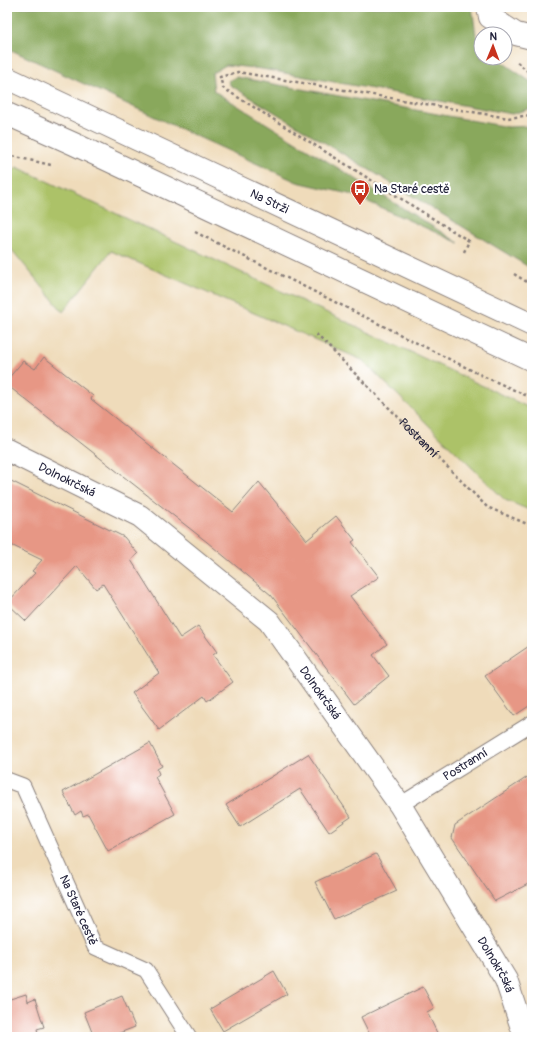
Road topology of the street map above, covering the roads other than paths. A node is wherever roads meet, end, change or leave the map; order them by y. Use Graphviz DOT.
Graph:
graph roads {
  1 [pos="488,7"];
  2 [pos="532,38"];
  3 [pos="7,78"];
  4 [pos="7,114"];
  5 [pos="532,325"];
  6 [pos="532,360"];
  7 [pos="7,450"];
  8 [pos="532,724"];
  9 [pos="7,780"];
  10 [pos="400,805"];
  11 [pos="189,1037"];
  12 [pos="525,1037"];
  1 -- 2 [label="street"];
  3 -- 5 [label="street, Na Strži"];
  4 -- 6 [label="street"];
  7 -- 10 [label="street, Dolnokrčská"];
  8 -- 10 [label="lane, Postranní"];
  9 -- 11 [label="lane, Na Staré cestě"];
  10 -- 12 [label="street, Dolnokrčská"];
}
